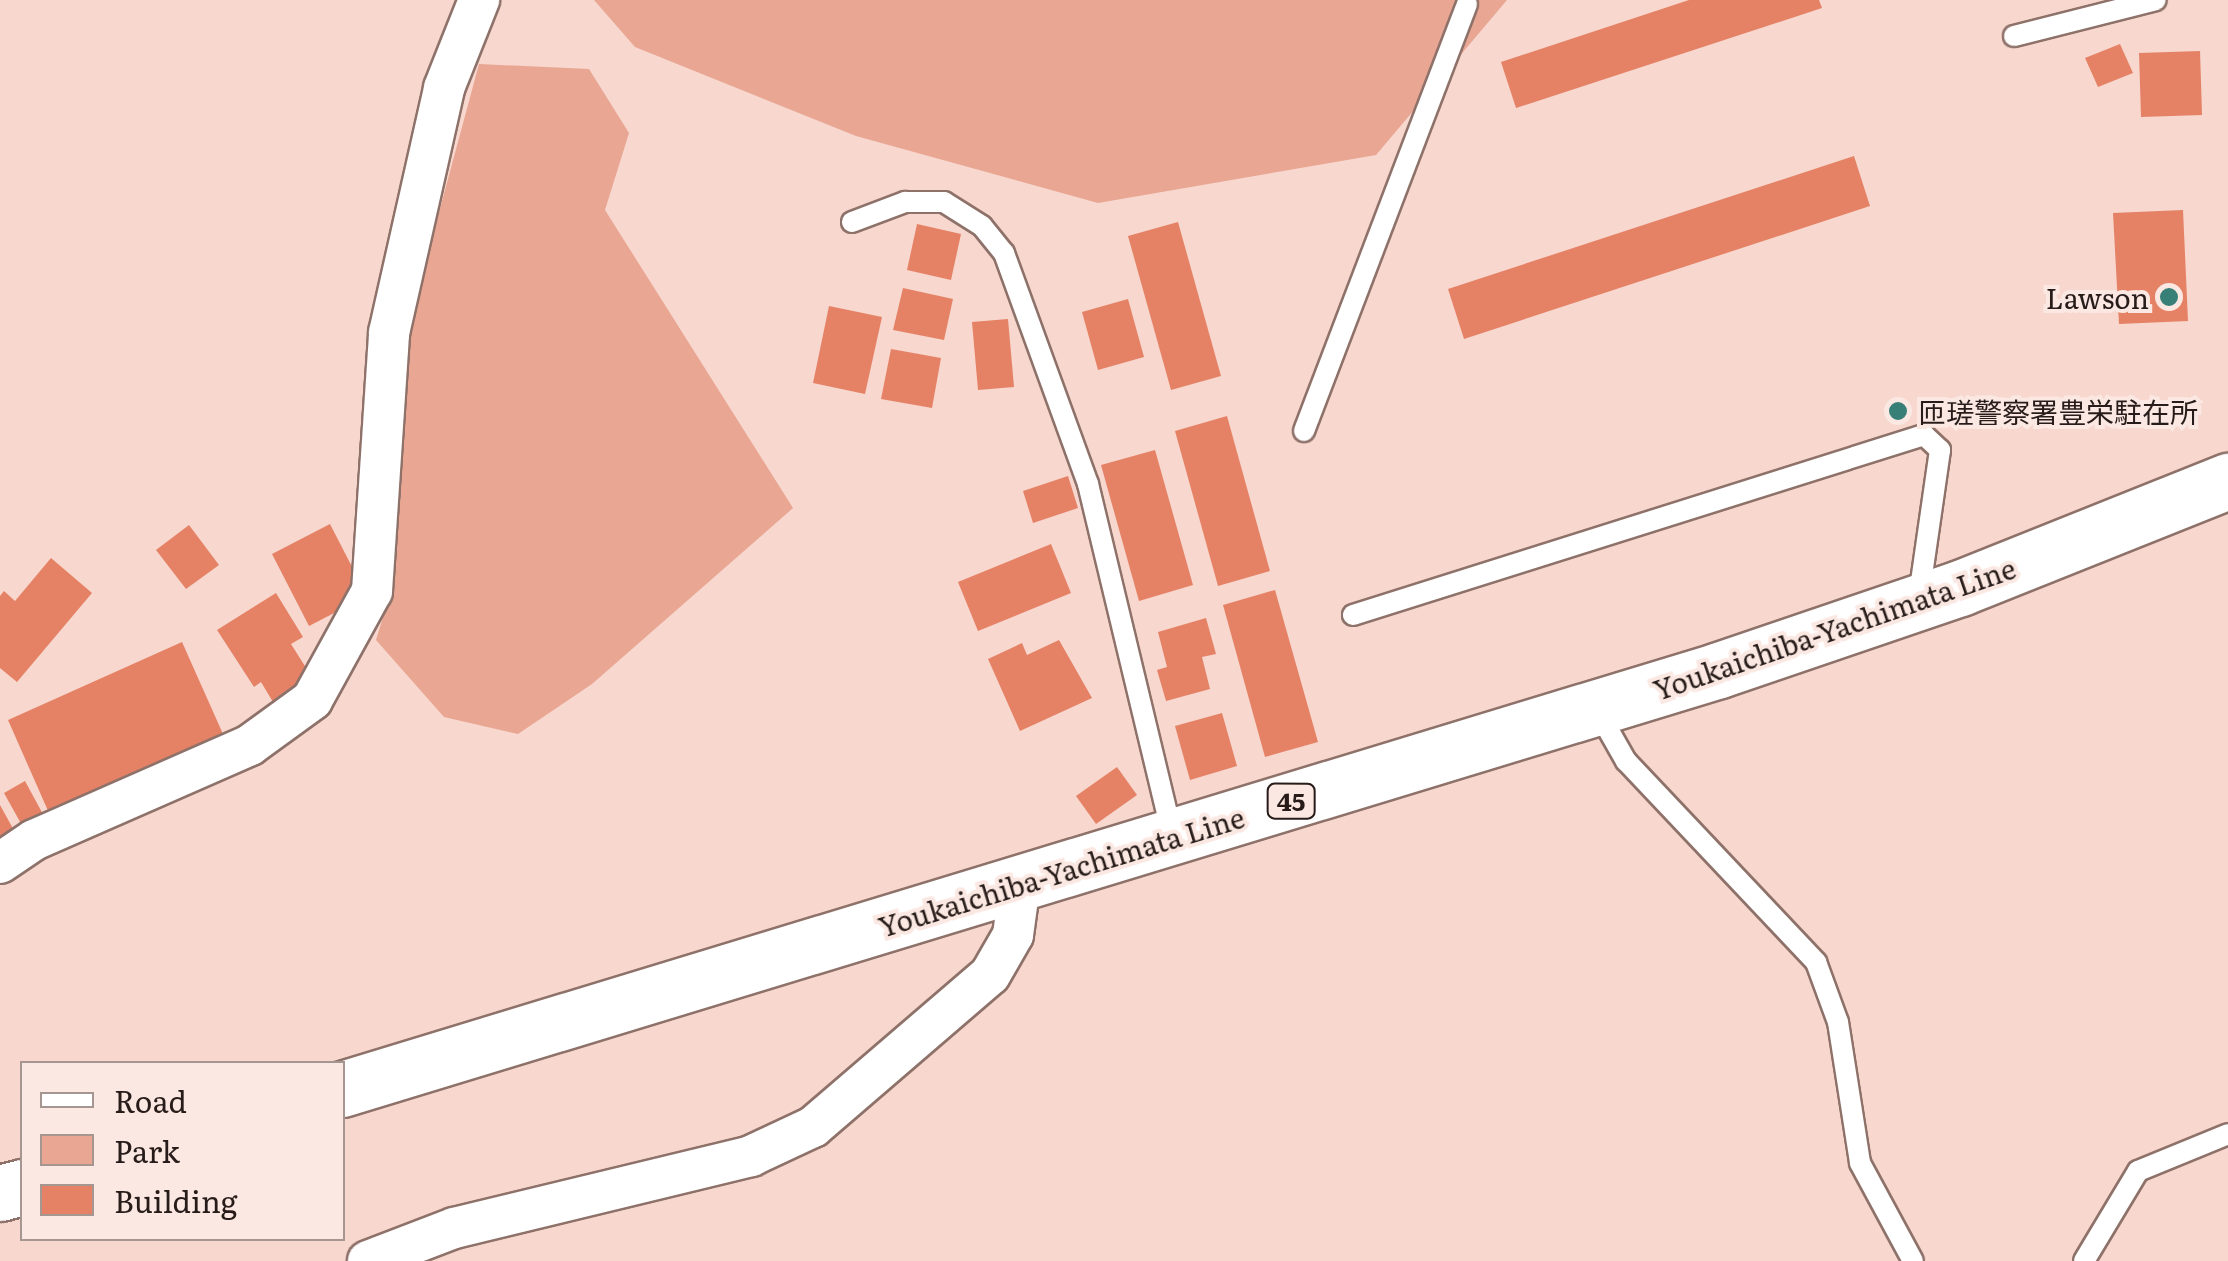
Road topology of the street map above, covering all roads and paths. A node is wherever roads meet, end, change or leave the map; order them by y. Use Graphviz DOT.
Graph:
graph roads {
  1 [pos="479,0"];
  2 [pos="2156,0"];
  3 [pos="1467,4"];
  4 [pos="2014,36"];
  5 [pos="852,222"];
  6 [pos="1304,430"];
  7 [pos="2228,481"];
  8 [pos="1919,602"];
  9 [pos="1353,616"];
  10 [pos="1596,708"];
  11 [pos="1173,838"];
  12 [pos="0,864"];
  13 [pos="1020,884"];
  14 [pos="345,1088"];
  15 [pos="2228,1134"];
  16 [pos="368,1261"];
  17 [pos="1913,1261"];
  18 [pos="2084,1261"];
  1 -- 12 [label="street"];
  2 -- 4 [label="lane"];
  3 -- 6 [label="lane"];
  5 -- 11 [label="lane"];
  7 -- 8 [label="main road, Youkaichiba-Yachimata Line / 45"];
  8 -- 9 [label="lane"];
  8 -- 10 [label="main road, Youkaichiba-Yachimata Line / 45"];
  10 -- 11 [label="main road, Youkaichiba-Yachimata Line / 45"];
  10 -- 17 [label="lane"];
  11 -- 13 [label="main road, Youkaichiba-Yachimata Line / 45"];
  13 -- 14 [label="main road, Youkaichiba-Yachimata Line / 45"];
  13 -- 16 [label="street"];
  15 -- 18 [label="lane"];
}
